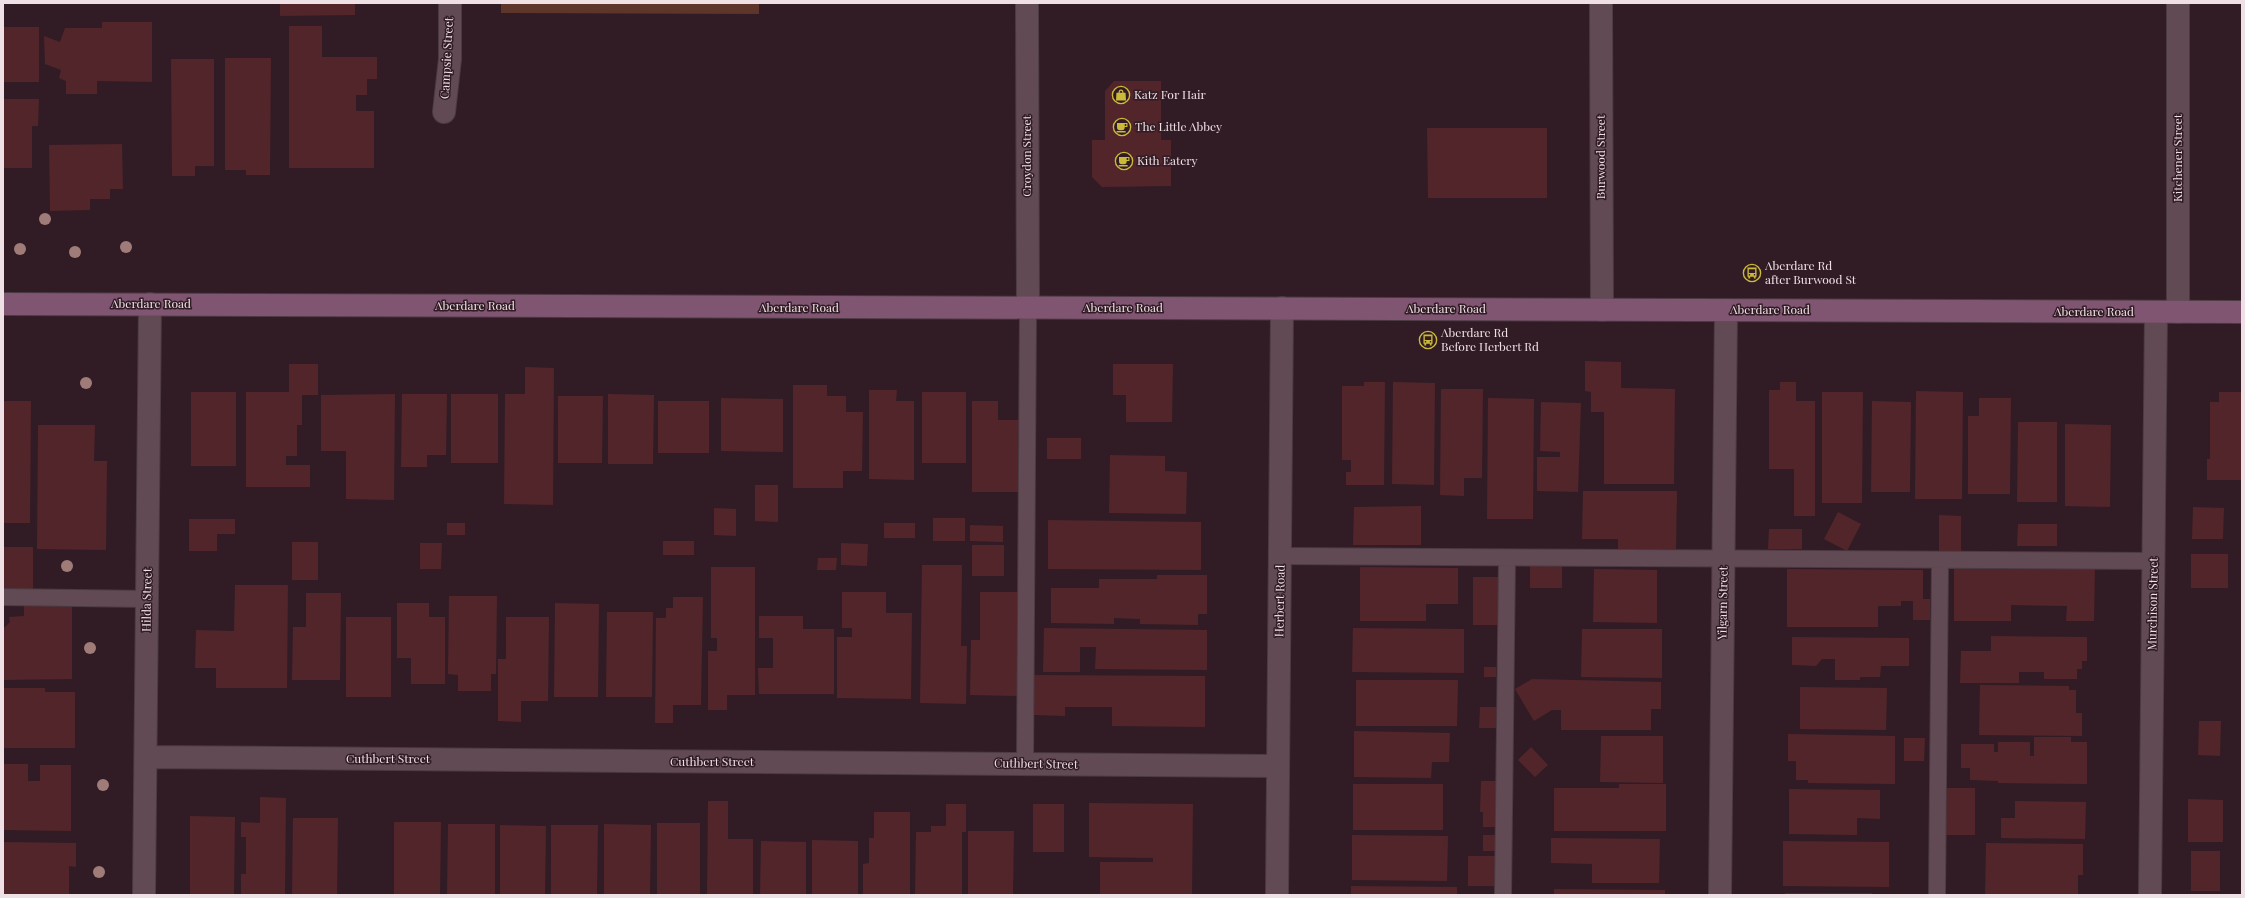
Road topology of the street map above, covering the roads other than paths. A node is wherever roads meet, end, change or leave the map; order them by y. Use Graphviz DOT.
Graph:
graph roads {
  1 [pos="450,3"];
  2 [pos="1027,3"];
  3 [pos="1601,3"];
  4 [pos="2178,3"];
  5 [pos="444,112"];
  6 [pos="3,304"];
  7 [pos="150,304"];
  8 [pos="1282,308"];
  9 [pos="1028,309"];
  10 [pos="1602,310"];
  11 [pos="1726,310"];
  12 [pos="2156,312"];
  13 [pos="2178,312"];
  14 [pos="2242,312"];
  15 [pos="1280,556"];
  16 [pos="1507,558"];
  17 [pos="1723,558"];
  18 [pos="1940,560"];
  19 [pos="2153,561"];
  20 [pos="3,597"];
  21 [pos="147,599"];
  22 [pos="146,757"];
  23 [pos="1025,764"];
  24 [pos="1278,766"];
  25 [pos="144,895"];
  26 [pos="1277,895"];
  27 [pos="1503,895"];
  28 [pos="1720,895"];
  29 [pos="1936,895"];
  30 [pos="2150,895"];
  1 -- 5 [label="street, Campsie Street"];
  2 -- 9 [label="street, Croydon Street"];
  3 -- 10 [label="street, Burwood Street"];
  4 -- 13 [label="street, Kitchener Street"];
  6 -- 7 [label="main road, Aberdare Road"];
  7 -- 9 [label="main road, Aberdare Road"];
  7 -- 21 [label="street, Hilda Street"];
  8 -- 9 [label="main road, Aberdare Road"];
  8 -- 10 [label="main road, Aberdare Road"];
  8 -- 15 [label="street, Herbert Road"];
  9 -- 23 [label="lane"];
  10 -- 11 [label="main road, Aberdare Road"];
  11 -- 12 [label="main road, Aberdare Road"];
  11 -- 17 [label="street, Yilgarn Street"];
  12 -- 13 [label="main road, Aberdare Road"];
  12 -- 19 [label="street, Murchison Street"];
  13 -- 14 [label="main road, Aberdare Road"];
  15 -- 16 [label="lane"];
  15 -- 24 [label="street, Herbert Road"];
  16 -- 17 [label="lane"];
  16 -- 27 [label="lane"];
  17 -- 18 [label="lane"];
  17 -- 28 [label="street, Yilgarn Street"];
  18 -- 19 [label="lane"];
  18 -- 29 [label="lane"];
  19 -- 30 [label="street, Murchison Street"];
  20 -- 21 [label="lane"];
  21 -- 22 [label="street, Hilda Street"];
  22 -- 23 [label="street, Cuthbert Street"];
  22 -- 25 [label="street, Hilda Street"];
  23 -- 24 [label="street, Cuthbert Street"];
  24 -- 26 [label="street, Herbert Road"];
}
